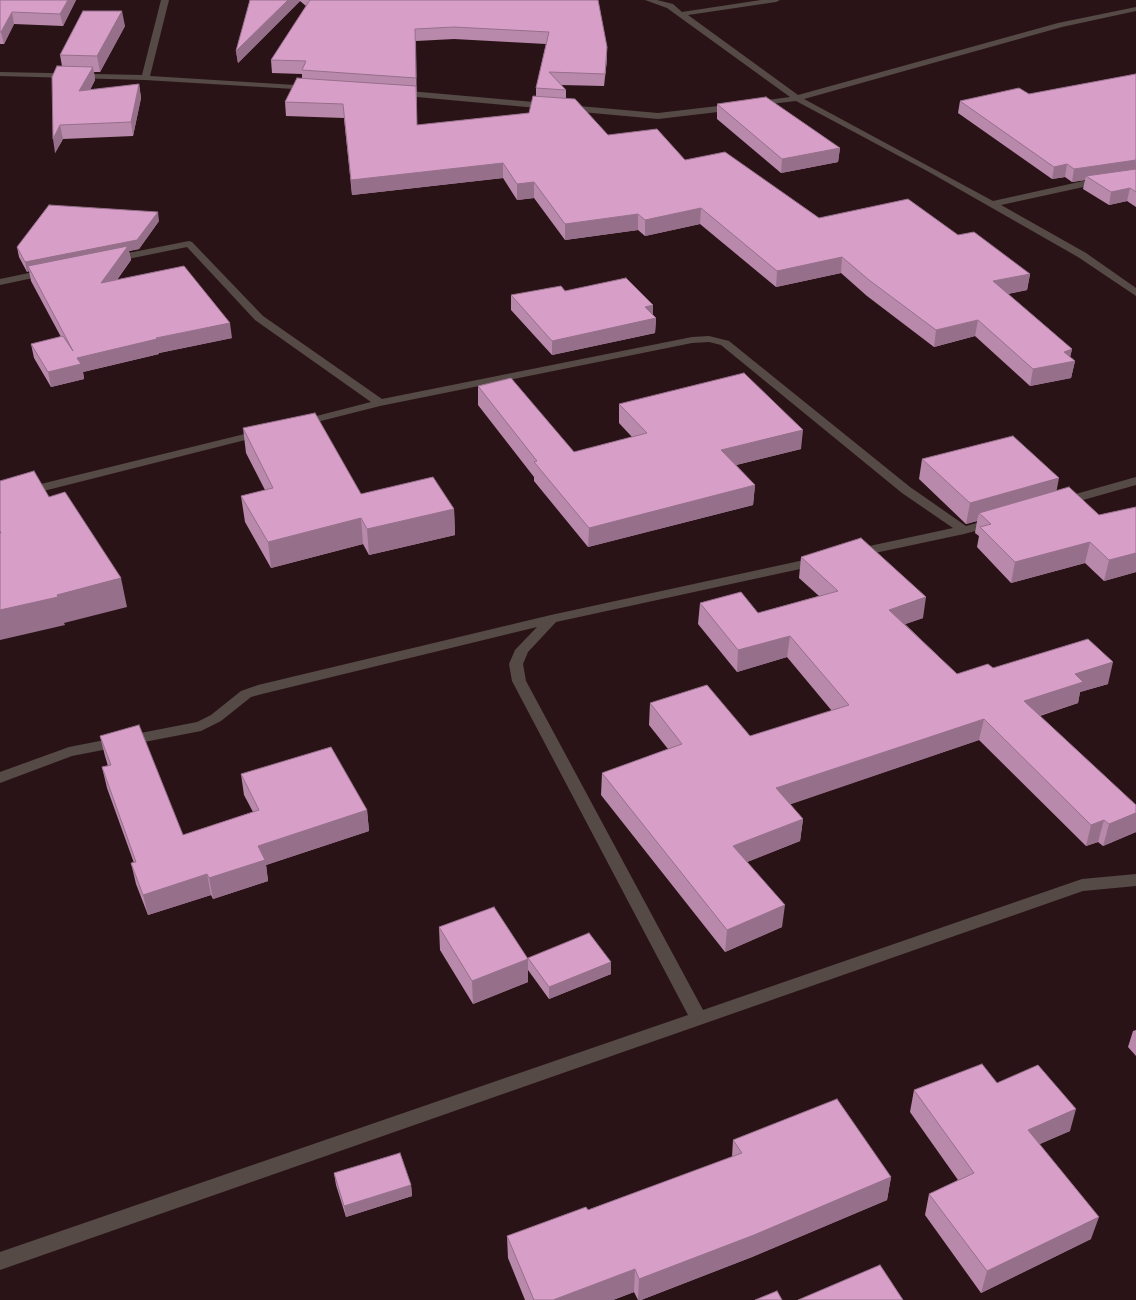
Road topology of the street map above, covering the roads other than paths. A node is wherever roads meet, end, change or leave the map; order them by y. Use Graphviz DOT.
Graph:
graph roads {
  1 [pos="165,0"];
  2 [pos="649,0"];
  3 [pos="776,0"];
  4 [pos="1136,9"];
  5 [pos="681,14"];
  6 [pos="0,74"];
  7 [pos="145,78"];
  8 [pos="318,88"];
  9 [pos="385,92"];
  10 [pos="797,98"];
  11 [pos="1136,176"];
  12 [pos="992,204"];
  13 [pos="104,261"];
  14 [pos="57,271"];
  15 [pos="0,282"];
  16 [pos="1136,293"];
  17 [pos="380,403"];
  18 [pos="293,425"];
  19 [pos="274,430"];
  20 [pos="1136,480"];
  21 [pos="0,498"];
  22 [pos="1050,505"];
  23 [pos="1002,519"];
  24 [pos="964,530"];
  25 [pos="551,619"];
  26 [pos="0,778"];
  27 [pos="1136,880"];
  28 [pos="699,1019"];
  29 [pos="0,1261"];
  1 -- 7 [label="street"];
  2 -- 5 [label="street"];
  3 -- 5 [label="street"];
  4 -- 10 [label="street"];
  5 -- 10 [label="street"];
  6 -- 7 [label="street"];
  7 -- 8 [label="street"];
  9 -- 10 [label="street"];
  10 -- 12 [label="street"];
  11 -- 12 [label="street"];
  12 -- 16 [label="street"];
  13 -- 17 [label="street"];
  14 -- 15 [label="street"];
  17 -- 18 [label="street"];
  17 -- 24 [label="street"];
  19 -- 21 [label="street"];
  20 -- 22 [label="street"];
  23 -- 24 [label="street"];
  24 -- 25 [label="street"];
  25 -- 26 [label="street"];
  25 -- 28 [label="street"];
  27 -- 28 [label="street"];
  28 -- 29 [label="street"];
}
